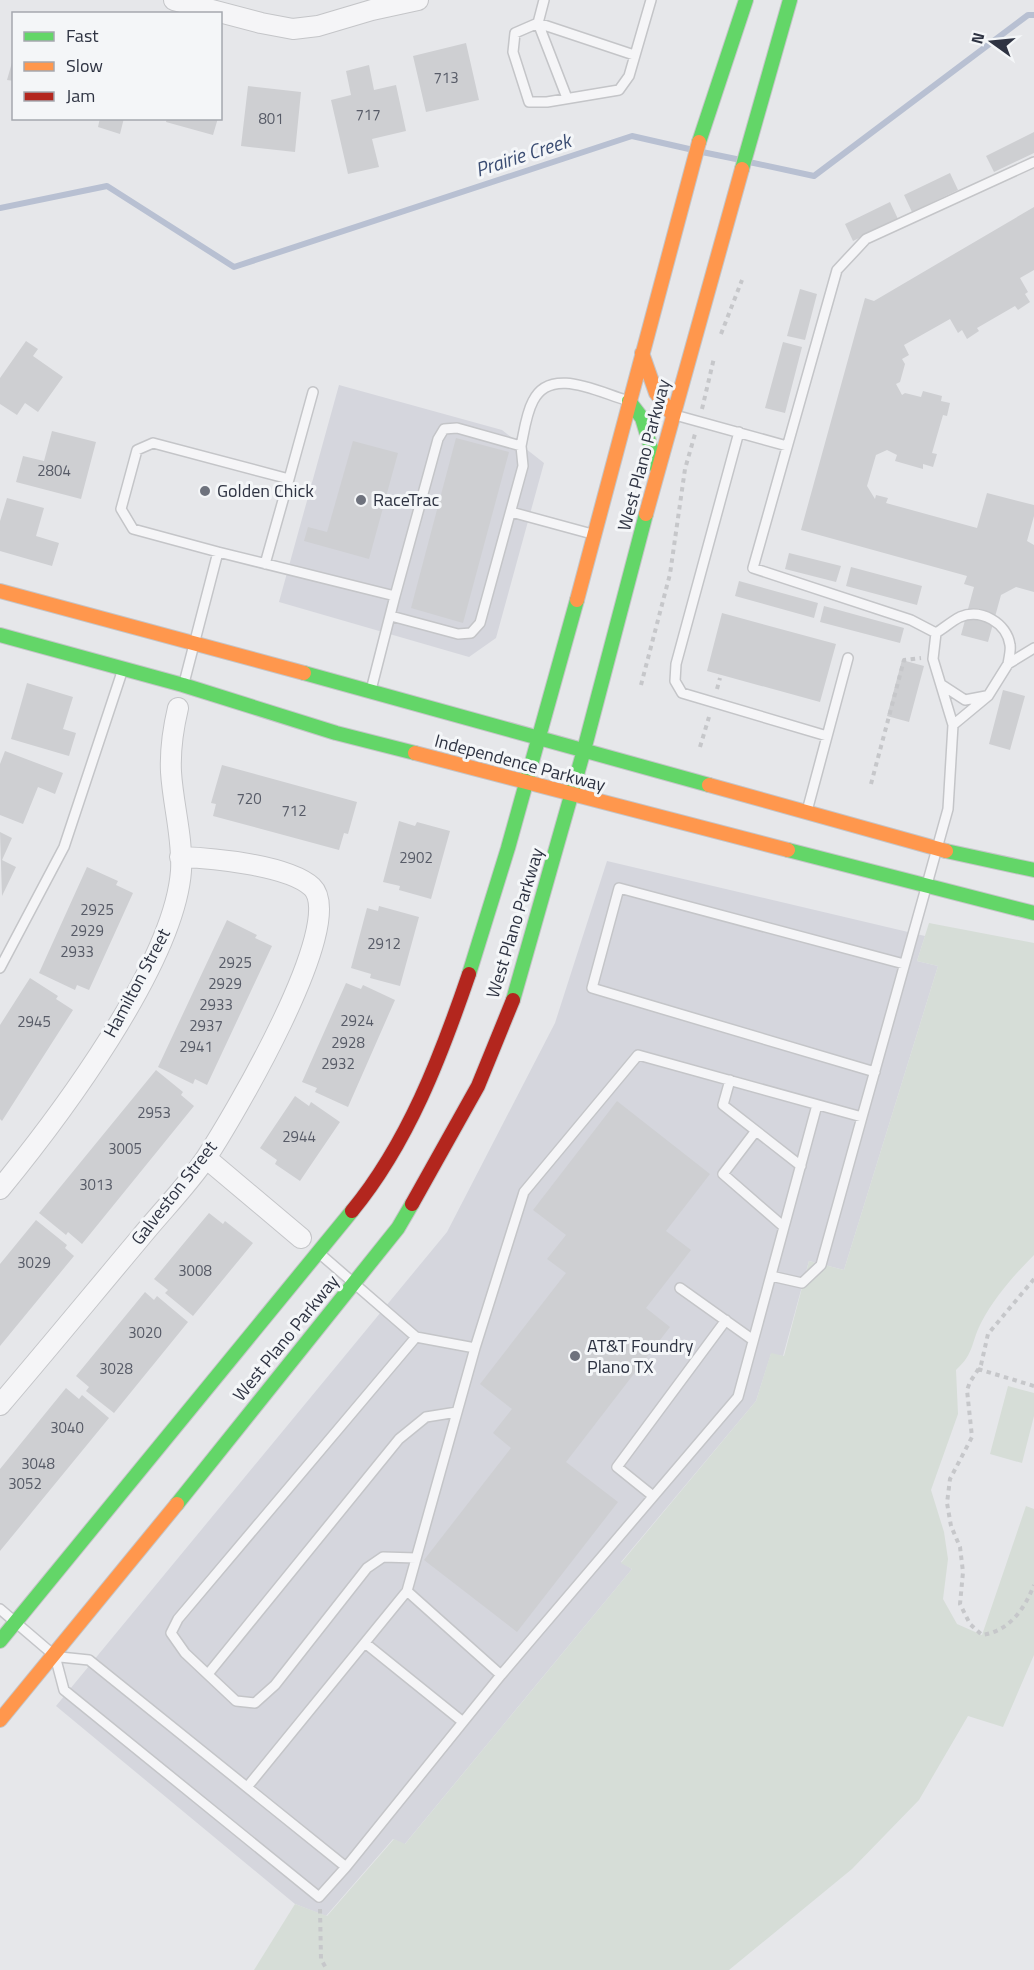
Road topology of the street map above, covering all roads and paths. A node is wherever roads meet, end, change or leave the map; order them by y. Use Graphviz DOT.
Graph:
graph roads {
  1 [pos="418,0"];
  2 [pos="544,0"];
  3 [pos="651,0"];
  4 [pos="746,0"];
  5 [pos="790,0"];
  6 [pos="186,2"];
  7 [pos="369,5"];
  8 [pos="222,12"];
  9 [pos="222,12"];
  10 [pos="538,22"];
  11 [pos="634,55"];
  12 [pos="567,98"];
  13 [pos="1034,162"];
  14 [pos="742,280"];
  15 [pos="719,338"];
  16 [pos="716,348"];
  17 [pos="642,353"];
  18 [pos="313,392"];
  19 [pos="629,401"];
  20 [pos="704,403"];
  21 [pos="672,414"];
  22 [pos="739,432"];
  23 [pos="693,439"];
  24 [pos="520,446"];
  25 [pos="787,446"];
  26 [pos="658,469"];
  27 [pos="289,479"];
  28 [pos="511,512"];
  29 [pos="594,534"];
  30 [pos="218,552"];
  31 [pos="265,564"];
  32 [pos="0,591"];
  33 [pos="395,596"];
  34 [pos="391,616"];
  35 [pos="936,633"];
  36 [pos="0,635"];
  37 [pos="194,645"];
  38 [pos="1034,648"];
  39 [pos="848,658"];
  40 [pos="921,658"];
  41 [pos="1008,664"];
  42 [pos="123,669"];
  43 [pos="720,678"];
  44 [pos="940,683"];
  45 [pos="183,685"];
  46 [pos="642,685"];
  47 [pos="371,691"];
  48 [pos="716,693"];
  49 [pos="988,696"];
  50 [pos="178,708"];
  51 [pos="709,717"];
  52 [pos="953,726"];
  53 [pos="827,736"];
  54 [pos="540,737"];
  55 [pos="700,747"];
  56 [pos="584,750"];
  57 [pos="527,783"];
  58 [pos="870,784"];
  59 [pos="571,795"];
  60 [pos="806,814"];
  61 [pos="937,849"];
  62 [pos="180,857"];
  63 [pos="1034,870"];
  64 [pos="926,886"];
  65 [pos="1034,913"];
  66 [pos="904,964"];
  67 [pos="0,968"];
  68 [pos="874,1072"];
  69 [pos="730,1080"];
  70 [pos="818,1105"];
  71 [pos="862,1117"];
  72 [pos="755,1132"];
  73 [pos="206,1158"];
  74 [pos="801,1166"];
  75 [pos="0,1189"];
  76 [pos="784,1227"];
  77 [pos="301,1238"];
  78 [pos="318,1251"];
  79 [pos="771,1276"];
  80 [pos="1034,1279"];
  81 [pos="353,1283"];
  82 [pos="680,1288"];
  83 [pos="726,1320"];
  84 [pos="416,1337"];
  85 [pos="753,1340"];
  86 [pos="475,1348"];
  87 [pos="978,1369"];
  88 [pos="1034,1386"];
  89 [pos="0,1405"];
  90 [pos="458,1412"];
  91 [pos="653,1496"];
  92 [pos="416,1558"];
  93 [pos="1034,1585"];
  94 [pos="407,1591"];
  95 [pos="0,1609"];
  96 [pos="16,1622"];
  97 [pos="0,1641"];
  98 [pos="365,1643"];
  99 [pos="55,1656"];
  100 [pos="208,1674"];
  101 [pos="501,1675"];
  102 [pos="0,1720"];
  103 [pos="463,1722"];
  104 [pos="248,1786"];
  105 [pos="346,1867"];
  106 [pos="319,1897"];
  107 [pos="327,1970"];
  1 -- 7 [label="street"];
  2 -- 10 [label="lane"];
  3 -- 11 [label="lane"];
  4 -- 17 [label="main road, West Plano Parkway"];
  5 -- 21 [label="main road, West Plano Parkway"];
  6 -- 9 [label="street"];
  7 -- 8 [label="street"];
  10 -- 11 [label="lane"];
  10 -- 12 [label="lane"];
  10 -- 12 [label="lane"];
  11 -- 12 [label="lane"];
  13 -- 25 [label="lane"];
  14 -- 15 [label="path"];
  16 -- 20 [label="path"];
  17 -- 19 [label="main road, West Plano Parkway"];
  17 -- 21 [label="main road"];
  18 -- 27 [label="lane"];
  19 -- 24 [label="lane"];
  19 -- 26 [label="main road"];
  19 -- 29 [label="main road, West Plano Parkway"];
  21 -- 22 [label="lane"];
  21 -- 26 [label="main road, West Plano Parkway"];
  22 -- 25 [label="lane"];
  22 -- 53 [label="lane"];
  23 -- 46 [label="path"];
  24 -- 28 [label="lane"];
  24 -- 33 [label="lane"];
  25 -- 35 [label="lane"];
  26 -- 56 [label="main road, West Plano Parkway"];
  27 -- 30 [label="lane"];
  27 -- 31 [label="lane"];
  28 -- 29 [label="lane"];
  28 -- 34 [label="lane"];
  29 -- 54 [label="main road, West Plano Parkway"];
  30 -- 31 [label="lane"];
  30 -- 37 [label="lane"];
  31 -- 33 [label="lane"];
  32 -- 37 [label="main road, Independence Parkway"];
  33 -- 34 [label="lane"];
  34 -- 47 [label="lane"];
  35 -- 41 [label="lane"];
  35 -- 44 [label="lane"];
  36 -- 42 [label="main road, Independence Parkway"];
  37 -- 45 [label="lane"];
  37 -- 47 [label="main road, Independence Parkway"];
  38 -- 41 [label="lane"];
  39 -- 53 [label="lane"];
  40 -- 58 [label="path"];
  41 -- 49 [label="lane"];
  42 -- 45 [label="main road, Independence Parkway"];
  42 -- 67 [label="lane"];
  43 -- 48 [label="path"];
  44 -- 49 [label="lane"];
  44 -- 52 [label="lane"];
  45 -- 50 [label="lane"];
  45 -- 57 [label="main road, Independence Parkway"];
  47 -- 54 [label="main road, Independence Parkway"];
  49 -- 52 [label="lane"];
  50 -- 62 [label="street, Hamilton Street"];
  51 -- 55 [label="path"];
  52 -- 61 [label="lane"];
  53 -- 60 [label="lane"];
  54 -- 56 [label="main road, Independence Parkway"];
  54 -- 57 [label="main road, West Plano Parkway"];
  56 -- 59 [label="main road, West Plano Parkway"];
  56 -- 60 [label="main road, Independence Parkway"];
  57 -- 59 [label="main road, Independence Parkway"];
  57 -- 78 [label="main road, West Plano Parkway"];
  59 -- 64 [label="main road, Independence Parkway"];
  59 -- 81 [label="main road, West Plano Parkway"];
  60 -- 61 [label="main road, Independence Parkway"];
  61 -- 63 [label="main road, Independence Parkway"];
  61 -- 64 [label="lane"];
  62 -- 73 [label="street, Galveston Street"];
  62 -- 75 [label="street, Hamilton Street"];
  64 -- 65 [label="main road, Independence Parkway"];
  64 -- 66 [label="lane"];
  66 -- 68 [label="lane"];
  66 -- 68 [label="lane"];
  68 -- 71 [label="lane"];
  69 -- 70 [label="lane"];
  69 -- 72 [label="lane"];
  69 -- 86 [label="lane"];
  70 -- 71 [label="lane"];
  70 -- 74 [label="lane"];
  71 -- 79 [label="lane"];
  72 -- 74 [label="lane"];
  72 -- 76 [label="lane"];
  73 -- 77 [label="street"];
  73 -- 89 [label="street, Galveston Street"];
  74 -- 76 [label="lane"];
  76 -- 79 [label="lane"];
  77 -- 78 [label="lane"];
  78 -- 81 [label="lane"];
  78 -- 96 [label="main road, West Plano Parkway"];
  79 -- 85 [label="lane"];
  80 -- 87 [label="path"];
  81 -- 84 [label="lane"];
  81 -- 99 [label="main road, West Plano Parkway"];
  82 -- 83 [label="lane"];
  83 -- 85 [label="lane"];
  83 -- 91 [label="lane"];
  84 -- 86 [label="lane"];
  84 -- 100 [label="lane"];
  85 -- 91 [label="lane"];
  86 -- 90 [label="lane"];
  87 -- 88 [label="path"];
  87 -- 93 [label="path"];
  90 -- 92 [label="lane"];
  90 -- 100 [label="lane"];
  91 -- 101 [label="lane"];
  92 -- 94 [label="lane"];
  92 -- 100 [label="lane"];
  94 -- 98 [label="lane"];
  94 -- 101 [label="lane"];
  95 -- 96 [label="lane"];
  96 -- 97 [label="main road, West Plano Parkway"];
  96 -- 99 [label="lane"];
  98 -- 103 [label="lane"];
  98 -- 104 [label="lane"];
  99 -- 102 [label="main road, West Plano Parkway"];
  99 -- 104 [label="lane"];
  99 -- 106 [label="lane"];
  101 -- 103 [label="lane"];
  103 -- 105 [label="lane"];
  104 -- 105 [label="lane"];
  105 -- 106 [label="lane"];
  106 -- 107 [label="path"];
}
